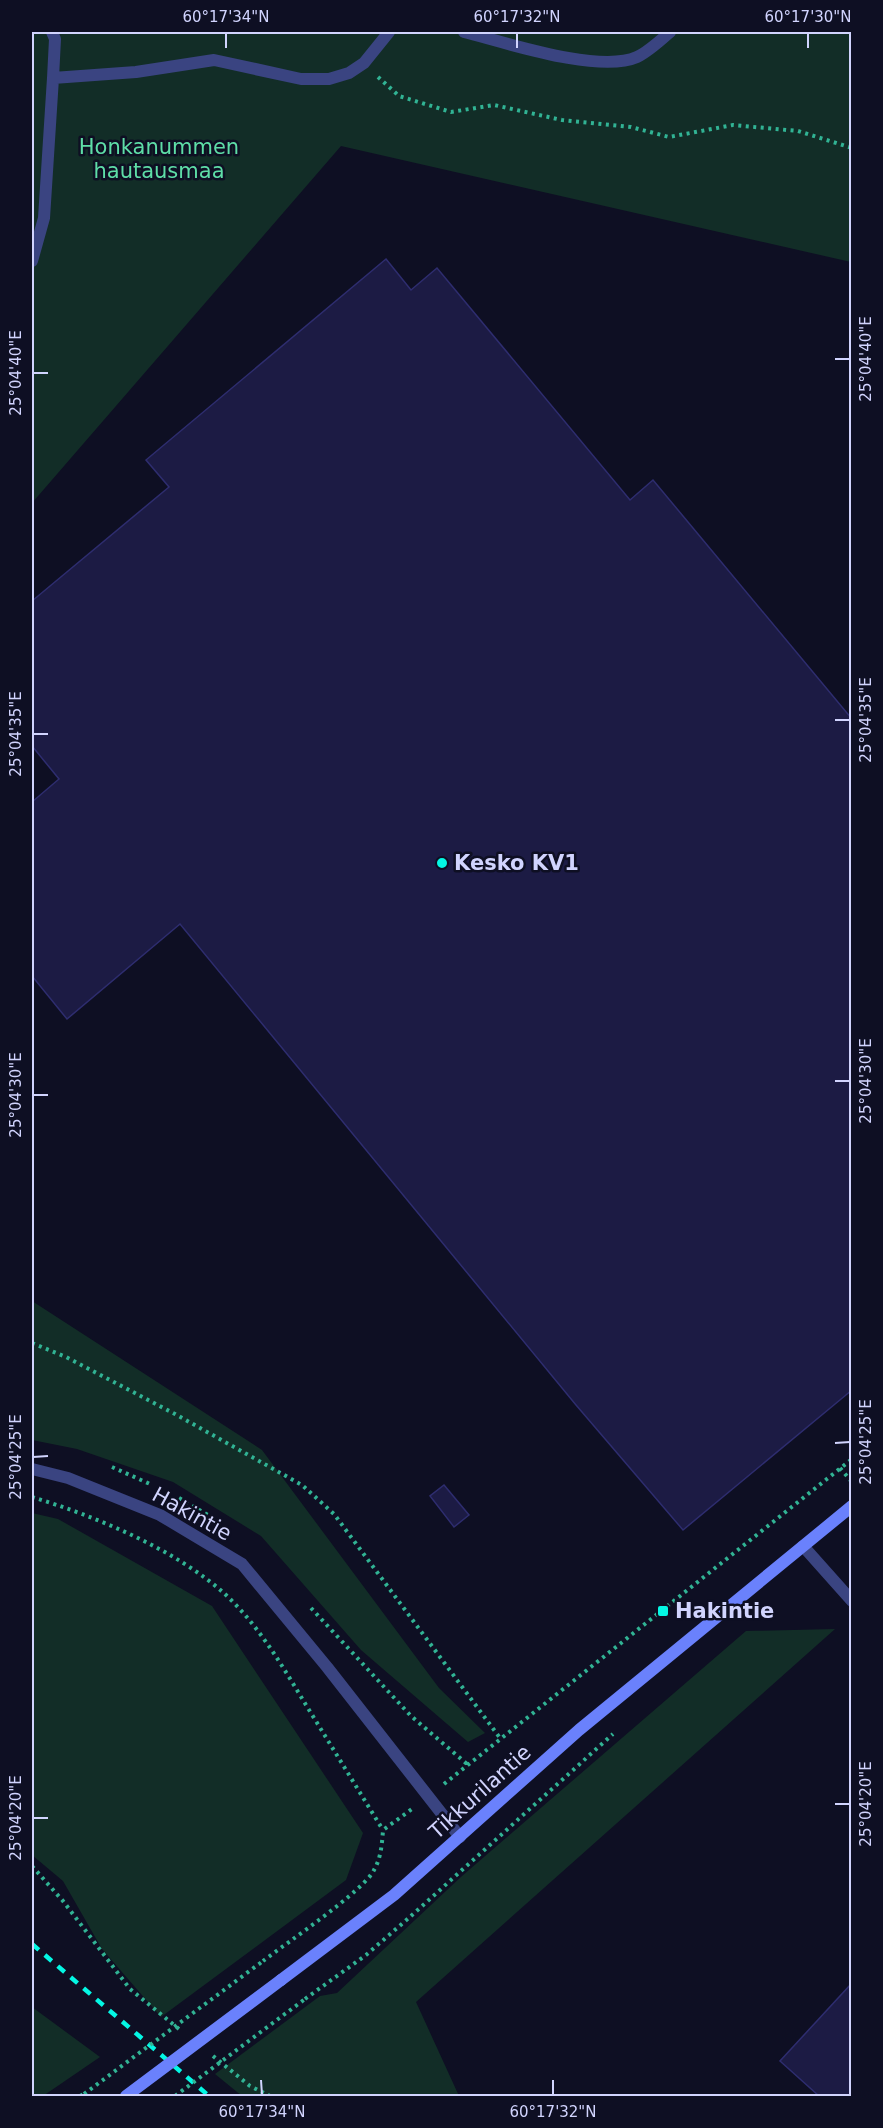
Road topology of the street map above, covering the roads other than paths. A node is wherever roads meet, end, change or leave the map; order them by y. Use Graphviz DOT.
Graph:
graph roads {
  1 [pos="52,32"];
  2 [pos="388,32"];
  3 [pos="464,32"];
  4 [pos="670,32"];
  5 [pos="54,78"];
  6 [pos="32,261"];
  7 [pos="32,1469"];
  8 [pos="852,1506"];
  9 [pos="803,1546"];
  10 [pos="852,1601"];
  11 [pos="460,1837"];
  12 [pos="126,2097"];
  1 -- 5 [label="street"];
  2 -- 5 [label="street"];
  3 -- 4 [label="street"];
  5 -- 6 [label="street"];
  7 -- 11 [label="street, Hakintie"];
  8 -- 9 [label="main road, Tikkurilantie"];
  9 -- 10 [label="street"];
  9 -- 11 [label="main road, Tikkurilantie"];
  11 -- 12 [label="main road, Tikkurilantie, bridge"];
}
